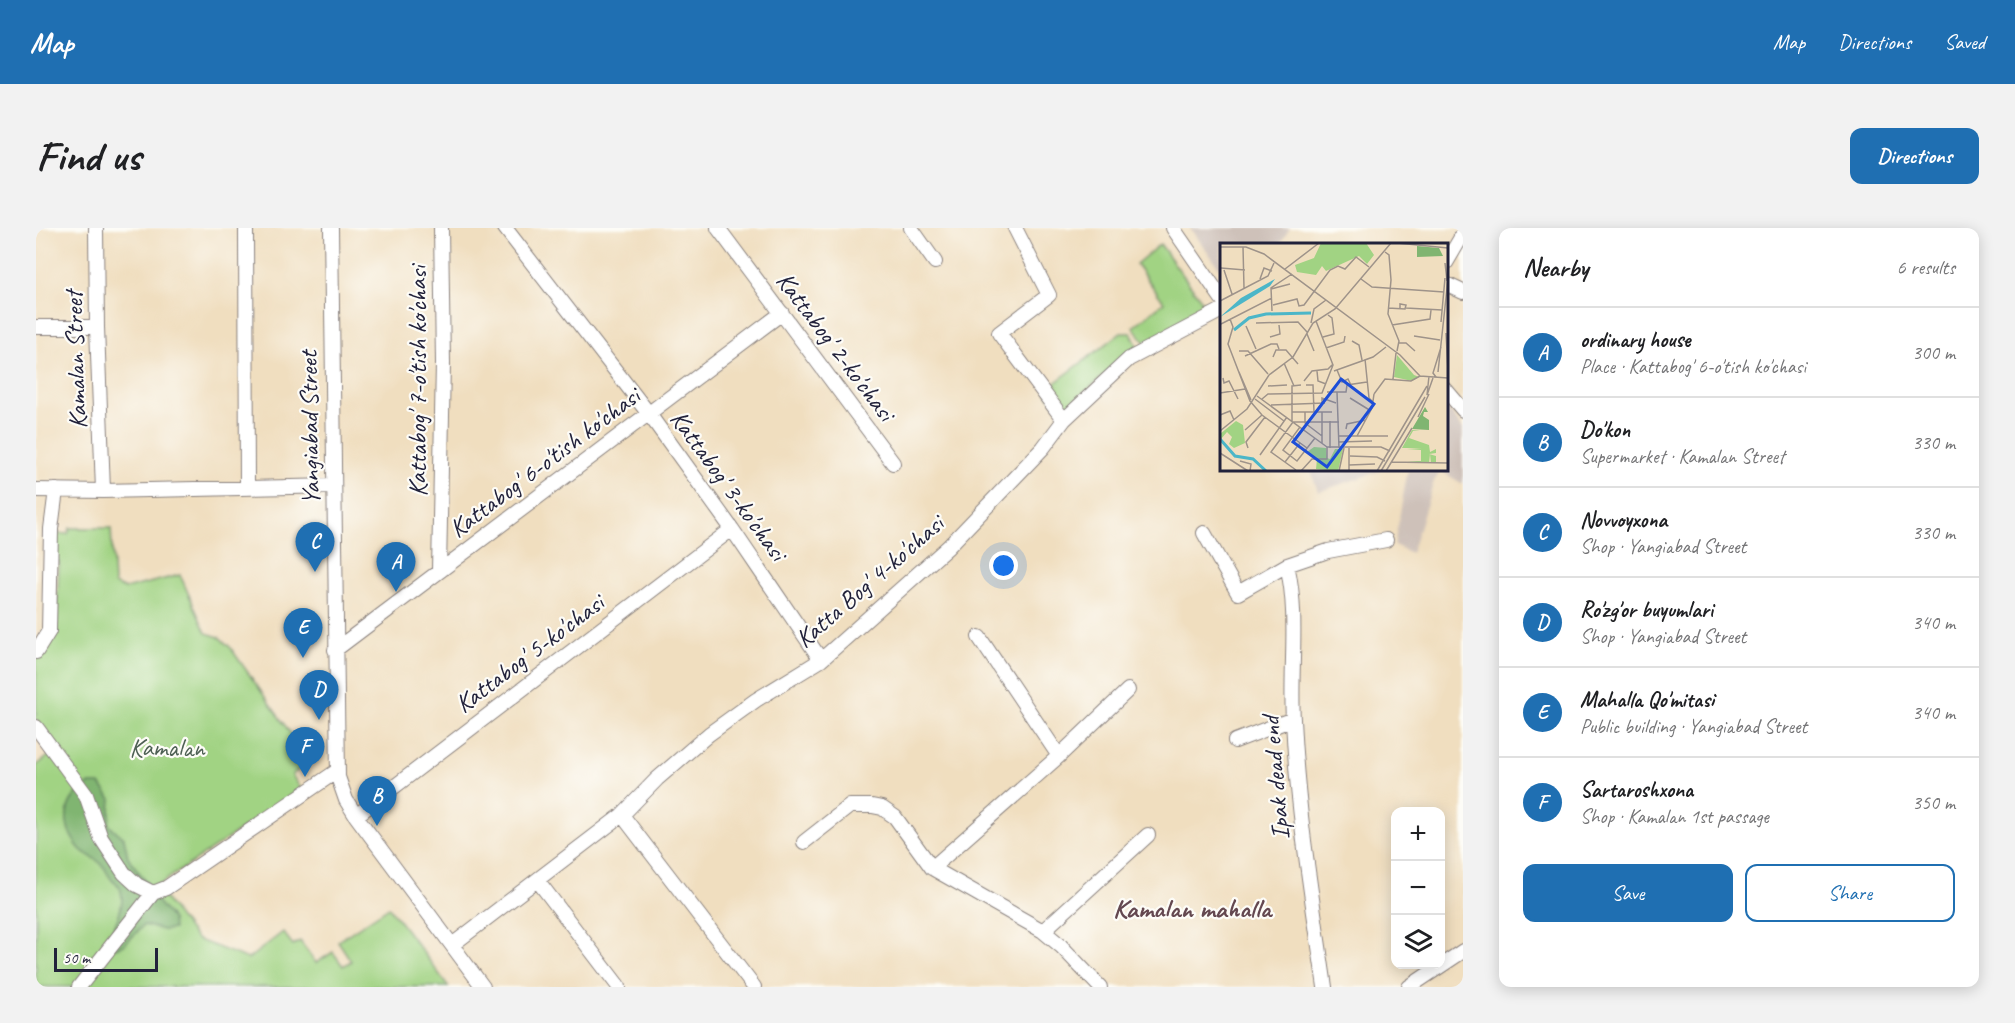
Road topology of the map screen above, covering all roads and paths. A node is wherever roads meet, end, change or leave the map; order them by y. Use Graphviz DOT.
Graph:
graph roads {
  1 [pos="96,228"];
  2 [pos="246,228"];
  3 [pos="331,228"];
  4 [pos="441,228"];
  5 [pos="505,228"];
  6 [pos="718,228"];
  7 [pos="911,228"];
  8 [pos="1015,228"];
  9 [pos="1173,228"];
  10 [pos="1463,234"];
  11 [pos="1448,260"];
  12 [pos="935,262"];
  13 [pos="1448,285"];
  14 [pos="1463,292"];
  15 [pos="1220,297"];
  16 [pos="1220,311"];
  17 [pos="782,313"];
  18 [pos="36,327"];
  19 [pos="97,327"];
  20 [pos="1448,392"];
  21 [pos="1463,410"];
  22 [pos="649,414"];
  23 [pos="1064,420"];
  24 [pos="893,463"];
  25 [pos="334,486"];
  26 [pos="247,488"];
  27 [pos="36,490"];
  28 [pos="57,490"];
  29 [pos="103,491"];
  30 [pos="732,529"];
  31 [pos="1204,533"];
  32 [pos="1386,540"];
  33 [pos="1287,565"];
  34 [pos="439,571"];
  35 [pos="979,637"];
  36 [pos="335,650"];
  37 [pos="36,652"];
  38 [pos="821,660"];
  39 [pos="1128,690"];
  40 [pos="1293,719"];
  41 [pos="36,727"];
  42 [pos="1235,741"];
  43 [pos="1059,756"];
  44 [pos="337,771"];
  45 [pos="622,815"];
  46 [pos="356,816"];
  47 [pos="1148,834"];
  48 [pos="804,842"];
  49 [pos="932,867"];
  50 [pos="538,881"];
  51 [pos="153,893"];
  52 [pos="1043,931"];
  53 [pos="452,945"];
  54 [pos="1463,951"];
  55 [pos="79,987"];
  56 [pos="483,987"];
  57 [pos="619,987"];
  58 [pos="754,987"];
  59 [pos="1100,987"];
  60 [pos="1325,987"];
  61 [pos="1409,987"];
  1 -- 19 [label="street, Kamalan Street"];
  2 -- 26 [label="street"];
  3 -- 25 [label="street, Yangiabad Street"];
  4 -- 34 [label="street, Kattabog' 7-o'tish ko'chasi"];
  5 -- 22 [label="street, Kattabog' 3-ko'chasi"];
  6 -- 17 [label="street, Kattabog' 2-ko'chasi"];
  7 -- 12 [label="street"];
  8 -- 23 [label="street"];
  9 -- 15 [label="street"];
  10 -- 11 [label="street"];
  13 -- 14 [label="street"];
  16 -- 23 [label="street, Katta Bog' 4-ko'chasi"];
  17 -- 22 [label="street, Kattabog' 6-o'tish ko'chasi"];
  17 -- 24 [label="street, Kattabog' 2-ko'chasi"];
  18 -- 19 [label="street"];
  19 -- 29 [label="street, Kamalan Street"];
  20 -- 21 [label="street"];
  22 -- 30 [label="street, Kattabog' 3-ko'chasi"];
  22 -- 34 [label="street, Kattabog' 6-o'tish ko'chasi"];
  23 -- 38 [label="street, Katta Bog' 4-ko'chasi"];
  25 -- 26 [label="street"];
  25 -- 36 [label="street, Yangiabad Street"];
  26 -- 29 [label="street"];
  27 -- 28 [label="street"];
  28 -- 29 [label="street"];
  28 -- 37 [label="street"];
  30 -- 38 [label="street, Kattabog' 3-ko'chasi"];
  30 -- 46 [label="street, Kattabog' 5-ko'chasi"];
  31 -- 33 [label="street"];
  32 -- 33 [label="street"];
  33 -- 40 [label="street, Ipak dead end"];
  34 -- 36 [label="street, Kattabog' 6-o'tish ko'chasi"];
  35 -- 43 [label="street"];
  36 -- 44 [label="street, Yangiabad Street"];
  38 -- 45 [label="street, Katta Bog' 4-ko'chasi"];
  39 -- 43 [label="street"];
  40 -- 42 [label="street"];
  40 -- 60 [label="street, Ipak dead end"];
  41 -- 51 [label="street"];
  43 -- 49 [label="street"];
  44 -- 46 [label="street"];
  44 -- 51 [label="street"];
  45 -- 50 [label="street, Katta Bog' 4-ko'chasi"];
  45 -- 58 [label="street"];
  46 -- 53 [label="street"];
  47 -- 52 [label="street"];
  48 -- 49 [label="street"];
  49 -- 52 [label="street"];
  50 -- 53 [label="street, Katta Bog' 4-ko'chasi"];
  50 -- 57 [label="street"];
  51 -- 55 [label="street"];
  52 -- 59 [label="street"];
  53 -- 56 [label="street"];
  54 -- 61 [label="street"];
}
